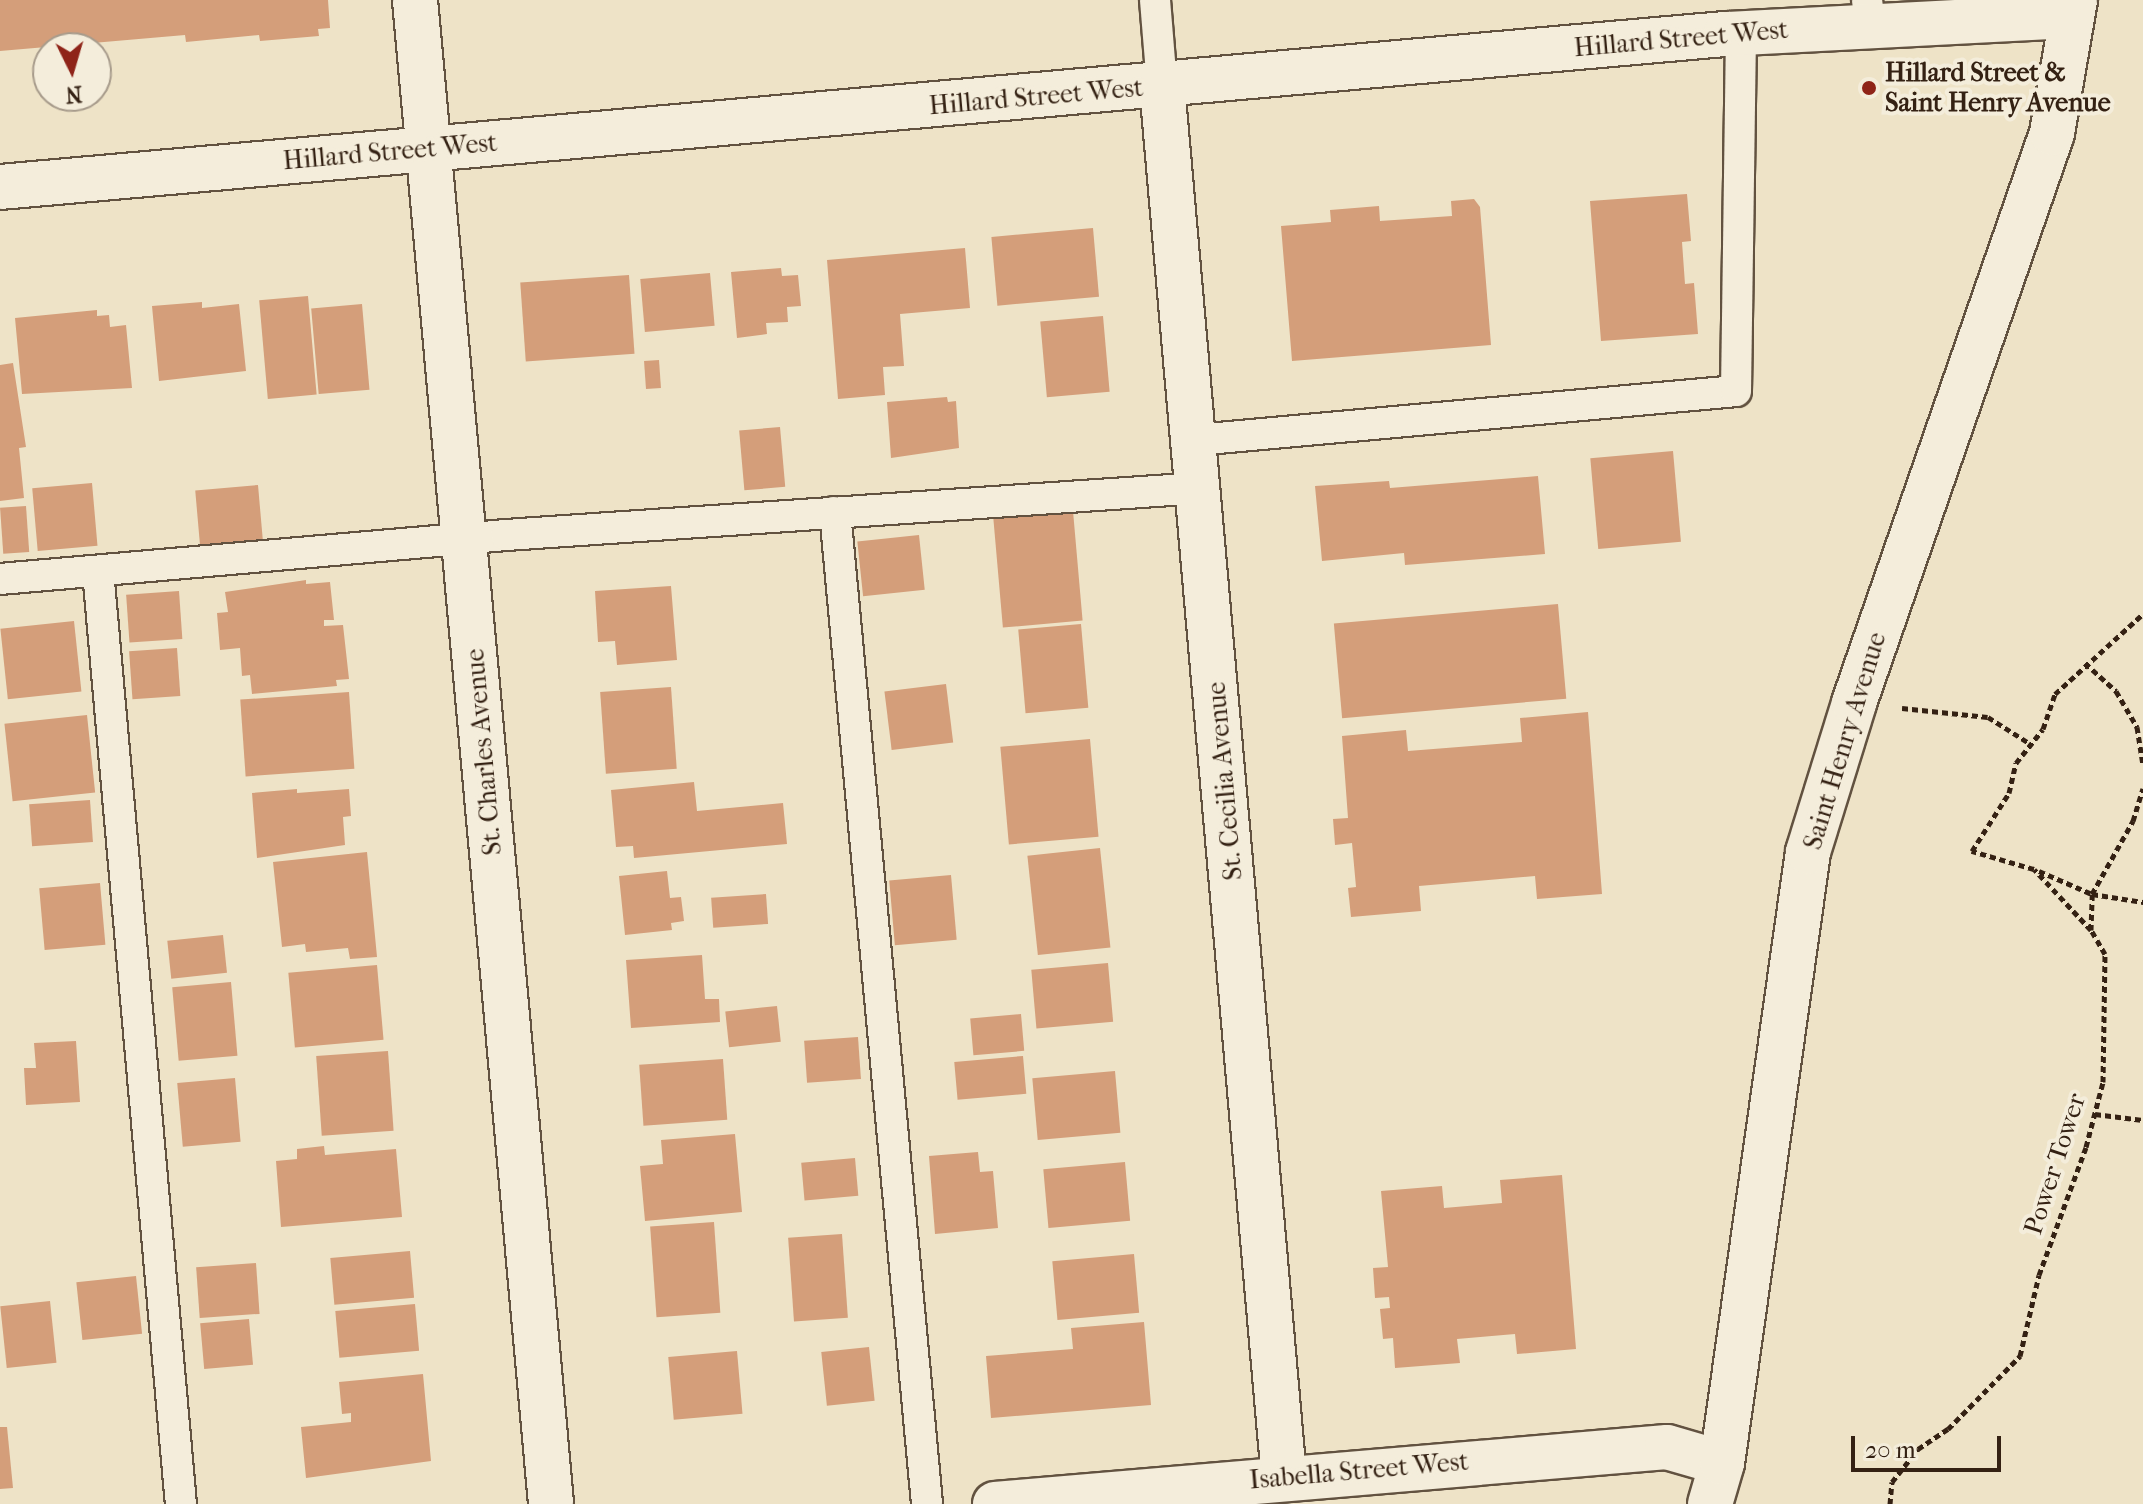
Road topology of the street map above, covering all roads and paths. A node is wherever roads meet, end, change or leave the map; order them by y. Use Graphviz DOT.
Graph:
graph roads {
  1 [pos="415,0"];
  2 [pos="1155,0"];
  3 [pos="2073,8"];
  4 [pos="1868,12"];
  5 [pos="1741,34"];
  6 [pos="1162,86"];
  7 [pos="427,148"];
  8 [pos="0,187"];
  9 [pos="1196,440"];
  10 [pos="1200,488"];
  11 [pos="835,512"];
  12 [pos="466,538"];
  13 [pos="98,571"];
  14 [pos="0,579"];
  15 [pos="2143,614"];
  16 [pos="2085,663"];
  17 [pos="1854,703"];
  18 [pos="2029,743"];
  19 [pos="2143,764"];
  20 [pos="2143,788"];
  21 [pos="2034,869"];
  22 [pos="2092,894"];
  23 [pos="2143,902"];
  24 [pos="2091,930"];
  25 [pos="2095,1114"];
  26 [pos="2143,1120"];
  27 [pos="1722,1463"];
  28 [pos="1284,1477"];
  29 [pos="181,1504"];
  30 [pos="551,1504"];
  31 [pos="927,1504"];
  32 [pos="995,1504"];
  33 [pos="1710,1504"];
  34 [pos="1890,1504"];
  1 -- 7 [label="street, St. Charles Avenue"];
  2 -- 6 [label="lane"];
  3 -- 4 [label="street, Hillard Street West"];
  3 -- 17 [label="street, Saint Henry Avenue"];
  4 -- 5 [label="street, Hillard Street West"];
  5 -- 6 [label="street, Hillard Street West"];
  5 -- 9 [label="lane"];
  6 -- 7 [label="street, Hillard Street West"];
  6 -- 9 [label="street, St. Cecilia Avenue"];
  7 -- 8 [label="street, Hillard Street West"];
  7 -- 12 [label="street, St. Charles Avenue"];
  9 -- 10 [label="street, St. Cecilia Avenue"];
  10 -- 11 [label="lane"];
  10 -- 28 [label="street, St. Cecilia Avenue"];
  11 -- 12 [label="lane"];
  11 -- 31 [label="lane"];
  12 -- 13 [label="lane"];
  12 -- 30 [label="street, St. Charles Avenue"];
  13 -- 14 [label="lane"];
  13 -- 29 [label="lane"];
  15 -- 16 [label="path"];
  16 -- 18 [label="path"];
  16 -- 19 [label="path"];
  17 -- 18 [label="path"];
  17 -- 27 [label="street, Saint Henry Avenue"];
  18 -- 21 [label="path"];
  20 -- 22 [label="path"];
  21 -- 22 [label="path"];
  21 -- 24 [label="path, Power Tower"];
  22 -- 23 [label="path"];
  22 -- 24 [label="path"];
  24 -- 25 [label="path, Power Tower"];
  25 -- 26 [label="path"];
  25 -- 34 [label="path, Power Tower"];
  27 -- 28 [label="street, Isabella Street West"];
  27 -- 33 [label="street, Saint Henry Avenue"];
  28 -- 32 [label="street, Isabella Street West"];
}
